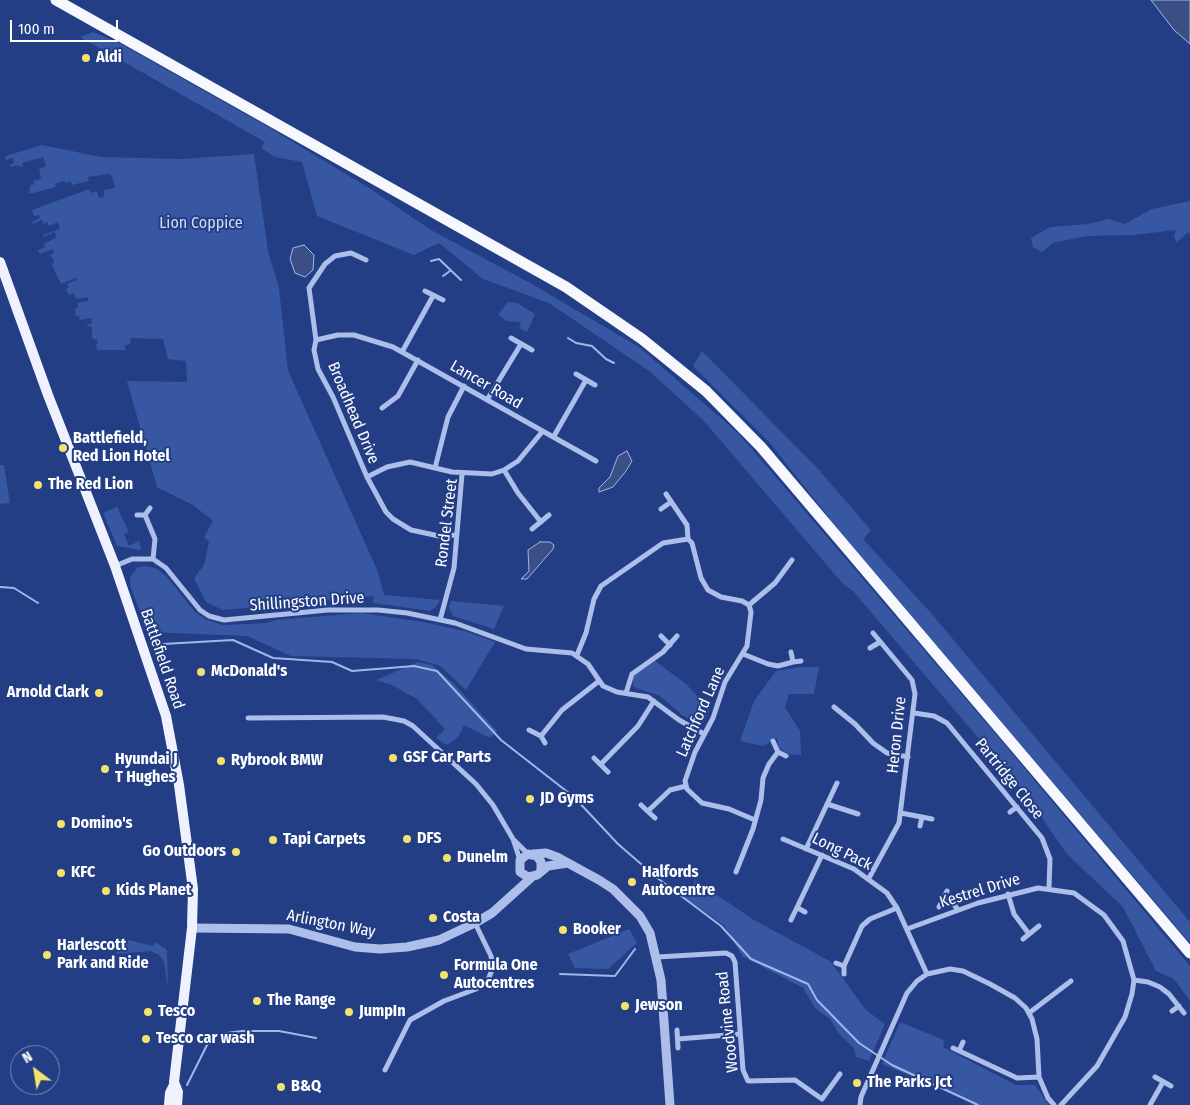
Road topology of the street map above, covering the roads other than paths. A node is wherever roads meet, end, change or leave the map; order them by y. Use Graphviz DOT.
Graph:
graph roads {
  1 [pos="56,0"];
  2 [pos="366,260"];
  3 [pos="1,266"];
  4 [pos="425,292"];
  5 [pos="433,296"];
  6 [pos="443,300"];
  7 [pos="510,338"];
  8 [pos="316,340"];
  9 [pos="521,344"];
  10 [pos="532,350"];
  11 [pos="402,352"];
  12 [pos="418,360"];
  13 [pos="576,374"];
  14 [pos="586,380"];
  15 [pos="595,385"];
  16 [pos="464,386"];
  17 [pos="487,400"];
  18 [pos="382,408"];
  19 [pos="542,432"];
  20 [pos="554,436"];
  21 [pos="596,461"];
  22 [pos="435,468"];
  23 [pos="504,470"];
  24 [pos="462,474"];
  25 [pos="367,477"];
  26 [pos="666,494"];
  27 [pos="671,502"];
  28 [pos="150,508"];
  29 [pos="660,509"];
  30 [pos="137,514"];
  31 [pos="145,515"];
  32 [pos="549,515"];
  33 [pos="541,522"];
  34 [pos="532,529"];
  35 [pos="457,535"];
  36 [pos="688,538"];
  37 [pos="153,559"];
  38 [pos="792,560"];
  39 [pos="115,566"];
  40 [pos="749,605"];
  41 [pos="440,620"];
  42 [pos="874,634"];
  43 [pos="661,636"];
  44 [pos="677,636"];
  45 [pos="880,642"];
  46 [pos="670,645"];
  47 [pos="870,648"];
  48 [pos="791,652"];
  49 [pos="743,654"];
  50 [pos="577,655"];
  51 [pos="801,660"];
  52 [pos="793,662"];
  53 [pos="599,681"];
  54 [pos="626,693"];
  55 [pos="654,701"];
  56 [pos="834,707"];
  57 [pos="914,713"];
  58 [pos="248,718"];
  59 [pos="529,730"];
  60 [pos="704,734"];
  61 [pos="541,736"];
  62 [pos="773,741"];
  63 [pos="544,743"];
  64 [pos="778,752"];
  65 [pos="786,756"];
  66 [pos="908,757"];
  67 [pos="594,758"];
  68 [pos="601,764"];
  69 [pos="608,772"];
  70 [pos="837,783"];
  71 [pos="686,786"];
  72 [pos="827,804"];
  73 [pos="642,805"];
  74 [pos="1017,807"];
  75 [pos="648,811"];
  76 [pos="1010,812"];
  77 [pos="901,813"];
  78 [pos="858,814"];
  79 [pos="655,818"];
  80 [pos="922,818"];
  81 [pos="932,819"];
  82 [pos="755,820"];
  83 [pos="920,826"];
  84 [pos="513,839"];
  85 [pos="783,839"];
  86 [pos="806,849"];
  87 [pos="530,854"];
  88 [pos="822,855"];
  89 [pos="520,860"];
  90 [pos="568,863"];
  91 [pos="541,870"];
  92 [pos="520,872"];
  93 [pos="736,872"];
  94 [pos="532,877"];
  95 [pos="870,878"];
  96 [pos="1049,888"];
  97 [pos="946,891"];
  98 [pos="1008,894"];
  99 [pos="510,897"];
  100 [pos="943,899"];
  101 [pos="939,907"];
  102 [pos="798,908"];
  103 [pos="897,908"];
  104 [pos="958,910"];
  105 [pos="805,912"];
  106 [pos="790,920"];
  107 [pos="475,924"];
  108 [pos="1038,926"];
  109 [pos="192,928"];
  110 [pos="907,929"];
  111 [pos="1029,934"];
  112 [pos="1023,939"];
  113 [pos="1190,953"];
  114 [pos="657,958"];
  115 [pos="836,963"];
  116 [pos="844,966"];
  117 [pos="844,974"];
  118 [pos="927,974"];
  119 [pos="1134,980"];
  120 [pos="1071,981"];
  121 [pos="1062,987"];
  122 [pos="1067,992"];
  123 [pos="1179,1006"];
  124 [pos="1172,1011"];
  125 [pos="1029,1013"];
  126 [pos="1184,1013"];
  127 [pos="677,1030"];
  128 [pos="740,1034"];
  129 [pos="678,1039"];
  130 [pos="963,1042"];
  131 [pos="678,1048"];
  132 [pos="953,1048"];
  133 [pos="959,1051"];
  134 [pos="385,1070"];
  135 [pos="840,1074"];
  136 [pos="1039,1077"];
  137 [pos="1155,1077"];
  138 [pos="1163,1082"];
  139 [pos="174,1085"];
  140 [pos="1171,1086"];
  141 [pos="822,1099"];
  142 [pos="169,1105"];
  143 [pos="178,1105"];
  144 [pos="670,1105"];
  145 [pos="818,1105"];
  146 [pos="860,1105"];
  147 [pos="1054,1105"];
  148 [pos="1061,1105"];
  149 [pos="1150,1105"];
  1 -- 113 [label="highway"];
  2 -- 8 [label="street, Broadhead Drive"];
  3 -- 39 [label="main road, Battlefield Road"];
  4 -- 5 [label="street"];
  5 -- 6 [label="street"];
  5 -- 11 [label="street"];
  7 -- 9 [label="street"];
  8 -- 11 [label="street, Lancer Road"];
  8 -- 25 [label="street, Broadhead Drive"];
  9 -- 10 [label="street"];
  9 -- 17 [label="street"];
  11 -- 12 [label="street, Lancer Road"];
  12 -- 16 [label="street, Lancer Road"];
  12 -- 18 [label="street"];
  13 -- 14 [label="street"];
  14 -- 15 [label="street"];
  14 -- 20 [label="street"];
  16 -- 17 [label="street, Lancer Road"];
  16 -- 22 [label="street"];
  17 -- 19 [label="street, Lancer Road"];
  19 -- 20 [label="street"];
  19 -- 23 [label="street, Rondel Street"];
  20 -- 21 [label="street"];
  22 -- 24 [label="street"];
  22 -- 25 [label="street"];
  23 -- 24 [label="street, Rondel Street"];
  23 -- 33 [label="street"];
  24 -- 35 [label="street, Rondel Street"];
  25 -- 35 [label="street, Broadhead Drive"];
  26 -- 27 [label="street"];
  27 -- 29 [label="street"];
  27 -- 36 [label="street"];
  28 -- 31 [label="street"];
  30 -- 31 [label="street"];
  31 -- 37 [label="street"];
  32 -- 33 [label="street"];
  33 -- 34 [label="street"];
  35 -- 41 [label="street, Rondel Street"];
  36 -- 40 [label="street"];
  36 -- 50 [label="street"];
  37 -- 39 [label="street"];
  37 -- 41 [label="street, Shillingston Drive"];
  38 -- 40 [label="street"];
  39 -- 109 [label="main road, Battlefield Road"];
  40 -- 49 [label="street, Latchford Lane"];
  41 -- 50 [label="street, Shillingston Drive"];
  42 -- 45 [label="street, Heron Drive"];
  43 -- 46 [label="street"];
  44 -- 46 [label="street"];
  45 -- 47 [label="street"];
  45 -- 57 [label="street, Heron Drive"];
  46 -- 54 [label="street"];
  48 -- 52 [label="street"];
  49 -- 52 [label="street"];
  49 -- 60 [label="street, Latchford Lane"];
  50 -- 53 [label="street"];
  51 -- 52 [label="street"];
  53 -- 54 [label="street"];
  53 -- 61 [label="street"];
  54 -- 55 [label="street"];
  55 -- 60 [label="street"];
  55 -- 68 [label="street"];
  56 -- 66 [label="street"];
  57 -- 66 [label="street, Heron Drive"];
  57 -- 74 [label="street, Partridge Close"];
  58 -- 84 [label="street, Arlington Way"];
  59 -- 61 [label="street"];
  60 -- 71 [label="street, Latchford Lane"];
  61 -- 63 [label="street"];
  62 -- 64 [label="street"];
  64 -- 65 [label="street"];
  64 -- 82 [label="street"];
  66 -- 77 [label="street, Heron Drive"];
  67 -- 68 [label="street"];
  68 -- 69 [label="street"];
  70 -- 72 [label="street"];
  71 -- 75 [label="street"];
  71 -- 82 [label="street"];
  72 -- 78 [label="street"];
  72 -- 86 [label="street"];
  73 -- 75 [label="street"];
  74 -- 76 [label="street"];
  74 -- 96 [label="street, Partridge Close"];
  75 -- 79 [label="street"];
  77 -- 80 [label="street"];
  77 -- 95 [label="street, Heron Drive"];
  80 -- 81 [label="street"];
  80 -- 83 [label="street"];
  82 -- 93 [label="street"];
  84 -- 87 [label="street, Arlington Way"];
  84 -- 89 [label="street, Arlington Way"];
  85 -- 86 [label="street, Long Pack"];
  86 -- 88 [label="street, Long Pack"];
  87 -- 89 [label="street"];
  87 -- 90 [label="street"];
  87 -- 91 [label="street, Arlington Way"];
  88 -- 95 [label="street, Long Pack"];
  88 -- 102 [label="street"];
  89 -- 92 [label="street, Arlington Way"];
  90 -- 91 [label="street, Arlington Way"];
  90 -- 114 [label="street"];
  91 -- 94 [label="street, Arlington Way"];
  92 -- 94 [label="street"];
  92 -- 99 [label="street, Arlington Way"];
  94 -- 99 [label="street, Arlington Way"];
  95 -- 103 [label="street, Long Pack"];
  96 -- 98 [label="street, Kestrel Drive"];
  96 -- 119 [label="street, Kestrel Drive"];
  97 -- 100 [label="street"];
  98 -- 104 [label="street, Kestrel Drive"];
  98 -- 111 [label="street"];
  99 -- 107 [label="street, Arlington Way"];
  100 -- 101 [label="street"];
  100 -- 104 [label="street"];
  102 -- 105 [label="street"];
  102 -- 106 [label="street"];
  103 -- 110 [label="street, Long Pack"];
  103 -- 116 [label="street"];
  104 -- 110 [label="street, Kestrel Drive"];
  107 -- 109 [label="street, Arlington Way"];
  107 -- 134 [label="street"];
  108 -- 111 [label="street"];
  109 -- 139 [label="main road, Battlefield Road"];
  110 -- 118 [label="street, Long Pack"];
  111 -- 112 [label="street"];
  114 -- 128 [label="street, Woodvine Road"];
  114 -- 144 [label="street"];
  115 -- 116 [label="street"];
  116 -- 117 [label="street"];
  118 -- 125 [label="street"];
  118 -- 146 [label="street"];
  119 -- 123 [label="street"];
  119 -- 148 [label="street, Kestrel Drive"];
  120 -- 121 [label="street"];
  121 -- 122 [label="street"];
  121 -- 125 [label="street"];
  123 -- 124 [label="street"];
  123 -- 126 [label="street"];
  125 -- 136 [label="street"];
  127 -- 129 [label="street"];
  128 -- 129 [label="street"];
  128 -- 141 [label="street, Woodvine Road"];
  129 -- 131 [label="street"];
  130 -- 133 [label="street"];
  132 -- 133 [label="street"];
  133 -- 136 [label="street"];
  135 -- 141 [label="street"];
  136 -- 147 [label="street"];
  137 -- 138 [label="street"];
  138 -- 140 [label="street"];
  138 -- 149 [label="street"];
  139 -- 142 [label="main road, Battlefield Road"];
  139 -- 143 [label="main road, Battlefield Road"];
  141 -- 145 [label="street"];
}
